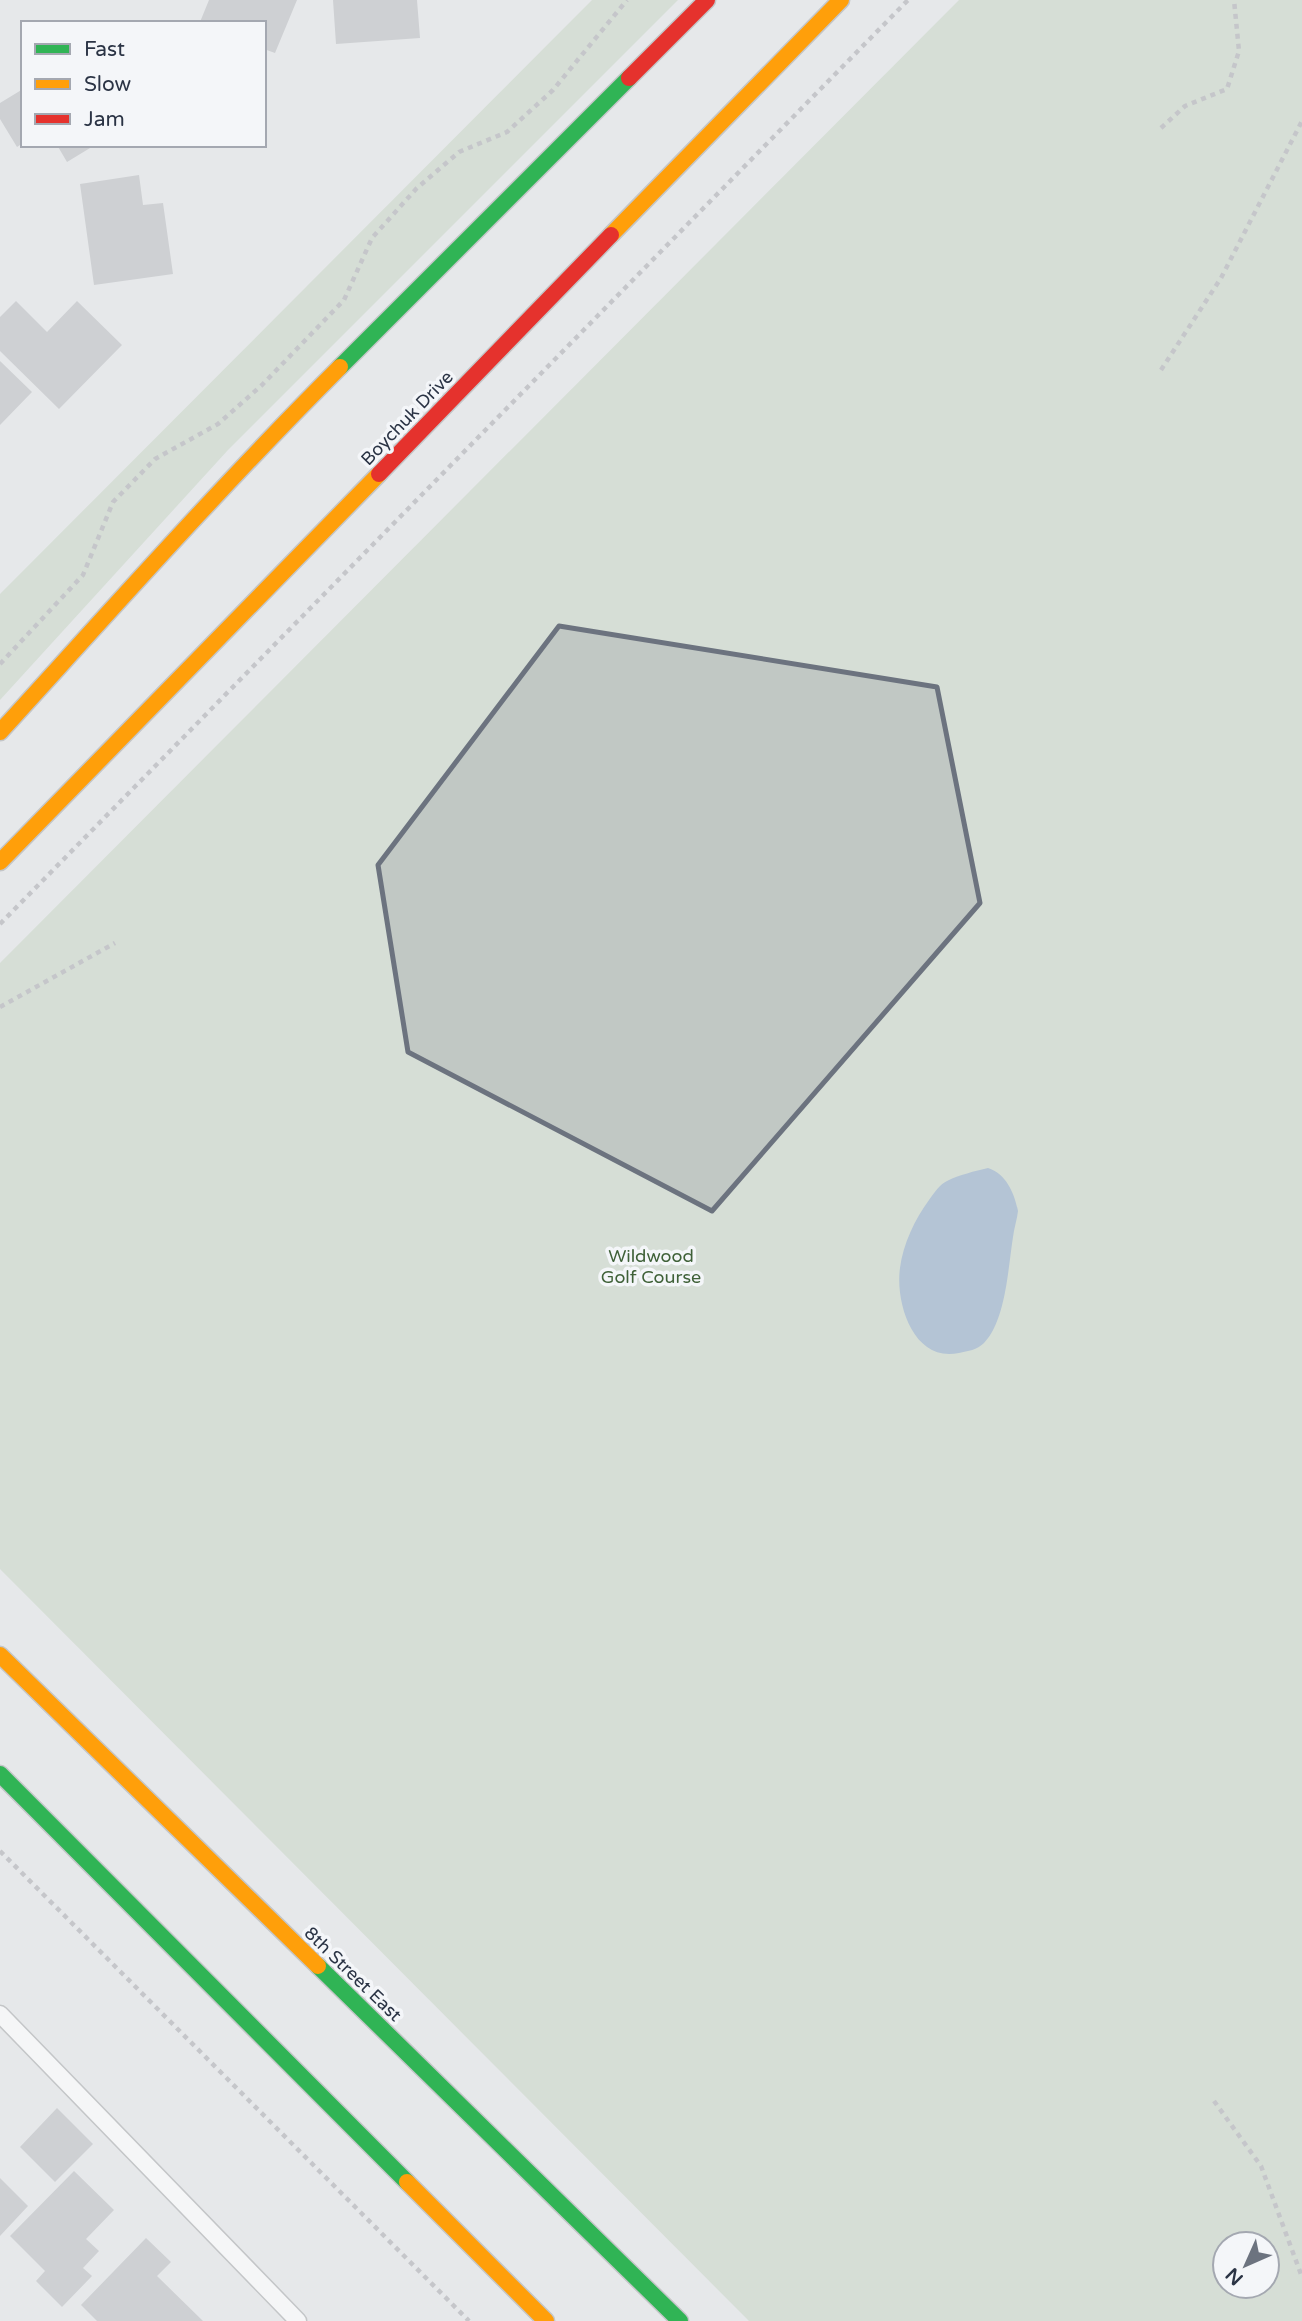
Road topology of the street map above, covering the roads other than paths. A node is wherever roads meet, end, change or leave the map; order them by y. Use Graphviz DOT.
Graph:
graph roads {
  1 [pos="707,0"];
  2 [pos="841,0"];
  3 [pos="0,732"];
  4 [pos="0,862"];
  5 [pos="0,1655"];
  6 [pos="0,1774"];
  7 [pos="0,2014"];
  8 [pos="298,2321"];
  9 [pos="546,2321"];
  10 [pos="680,2321"];
  1 -- 3 [label="main road"];
  2 -- 4 [label="main road, Boychuk Drive"];
  5 -- 10 [label="main road, 8th Street East"];
  6 -- 9 [label="main road"];
  7 -- 8 [label="lane"];
}
